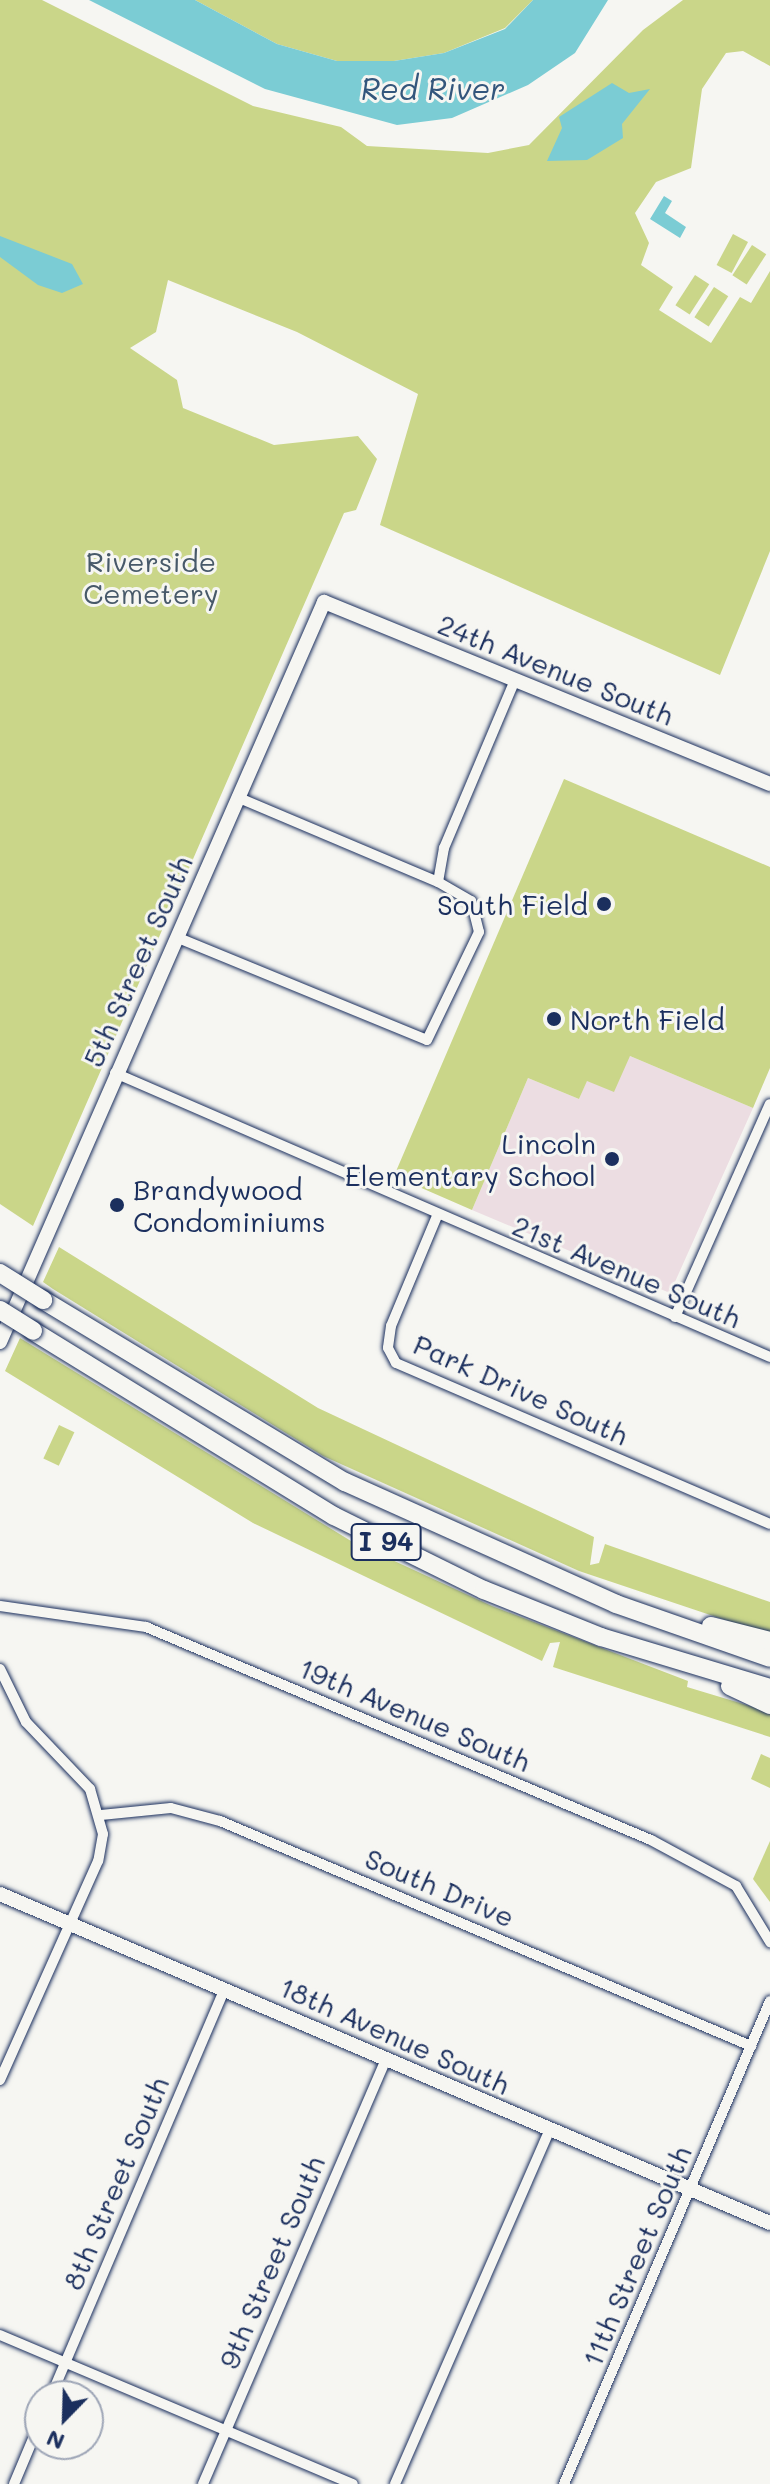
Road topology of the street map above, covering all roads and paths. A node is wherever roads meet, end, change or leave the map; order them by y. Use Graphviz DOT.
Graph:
graph roads {
  1 [pos="324,602"];
  2 [pos="514,682"];
  3 [pos="770,784"];
  4 [pos="237,797"];
  5 [pos="438,882"];
  6 [pos="176,937"];
  7 [pos="115,1073"];
  8 [pos="770,1104"];
  9 [pos="437,1216"];
  10 [pos="0,1273"];
  11 [pos="0,1310"];
  12 [pos="675,1317"];
  13 [pos="0,1342"];
  14 [pos="770,1357"];
  15 [pos="770,1524"];
  16 [pos="573,1586"];
  17 [pos="0,1608"];
  18 [pos="770,1641"];
  19 [pos="770,1658"];
  20 [pos="677,1660"];
  21 [pos="0,1669"];
  22 [pos="770,1688"];
  23 [pos="770,1705"];
  24 [pos="101,1815"];
  25 [pos="0,1894"];
  26 [pos="69,1923"];
  27 [pos="770,1942"];
  28 [pos="225,1989"];
  29 [pos="770,2001"];
  30 [pos="751,2046"];
  31 [pos="386,2059"];
  32 [pos="0,2080"];
  33 [pos="549,2131"];
  34 [pos="691,2190"];
  35 [pos="770,2223"];
  36 [pos="0,2335"];
  37 [pos="65,2362"];
  38 [pos="58,2380"];
  39 [pos="225,2430"];
  40 [pos="24,2460"];
  41 [pos="14,2484"];
  42 [pos="203,2484"];
  43 [pos="353,2484"];
  44 [pos="395,2484"];
  45 [pos="564,2484"];
  1 -- 2 [label="street, 24th Avenue South"];
  1 -- 4 [label="street, 5th Street South"];
  2 -- 3 [label="street, 24th Avenue South"];
  2 -- 5 [label="street"];
  4 -- 5 [label="street"];
  4 -- 6 [label="street, 5th Street South"];
  5 -- 6 [label="street"];
  6 -- 7 [label="street, 5th Street South"];
  7 -- 9 [label="street, 21st Avenue South"];
  7 -- 13 [label="street, 5th Street South"];
  8 -- 12 [label="street"];
  9 -- 12 [label="street, 21st Avenue South"];
  9 -- 15 [label="street, Park Drive South"];
  10 -- 16 [label="highway, I 94, bridge"];
  11 -- 20 [label="highway, I 94, bridge"];
  12 -- 14 [label="street, 21st Avenue South"];
  16 -- 18 [label="highway"];
  16 -- 19 [label="highway, I 94"];
  17 -- 27 [label="street, 19th Avenue South"];
  20 -- 22 [label="highway, I 94"];
  20 -- 23 [label="highway"];
  21 -- 24 [label="street"];
  24 -- 26 [label="street"];
  24 -- 30 [label="street, South Drive"];
  25 -- 26 [label="street, 18th Avenue South"];
  26 -- 28 [label="street, 18th Avenue South"];
  26 -- 32 [label="street"];
  28 -- 31 [label="street, 18th Avenue South"];
  28 -- 37 [label="street, 8th Street South"];
  29 -- 30 [label="street"];
  30 -- 34 [label="street, 11th Street South"];
  31 -- 33 [label="street, 18th Avenue South"];
  31 -- 39 [label="street, 9th Street South"];
  33 -- 34 [label="street, 18th Avenue South"];
  33 -- 44 [label="street"];
  34 -- 35 [label="street, 18th Avenue South"];
  34 -- 45 [label="street, 11th Street South"];
  36 -- 37 [label="street"];
  37 -- 38 [label="street, 8th Street South"];
  37 -- 39 [label="street"];
  39 -- 42 [label="street, 9th Street South"];
  39 -- 43 [label="street"];
  40 -- 41 [label="street"];
}
